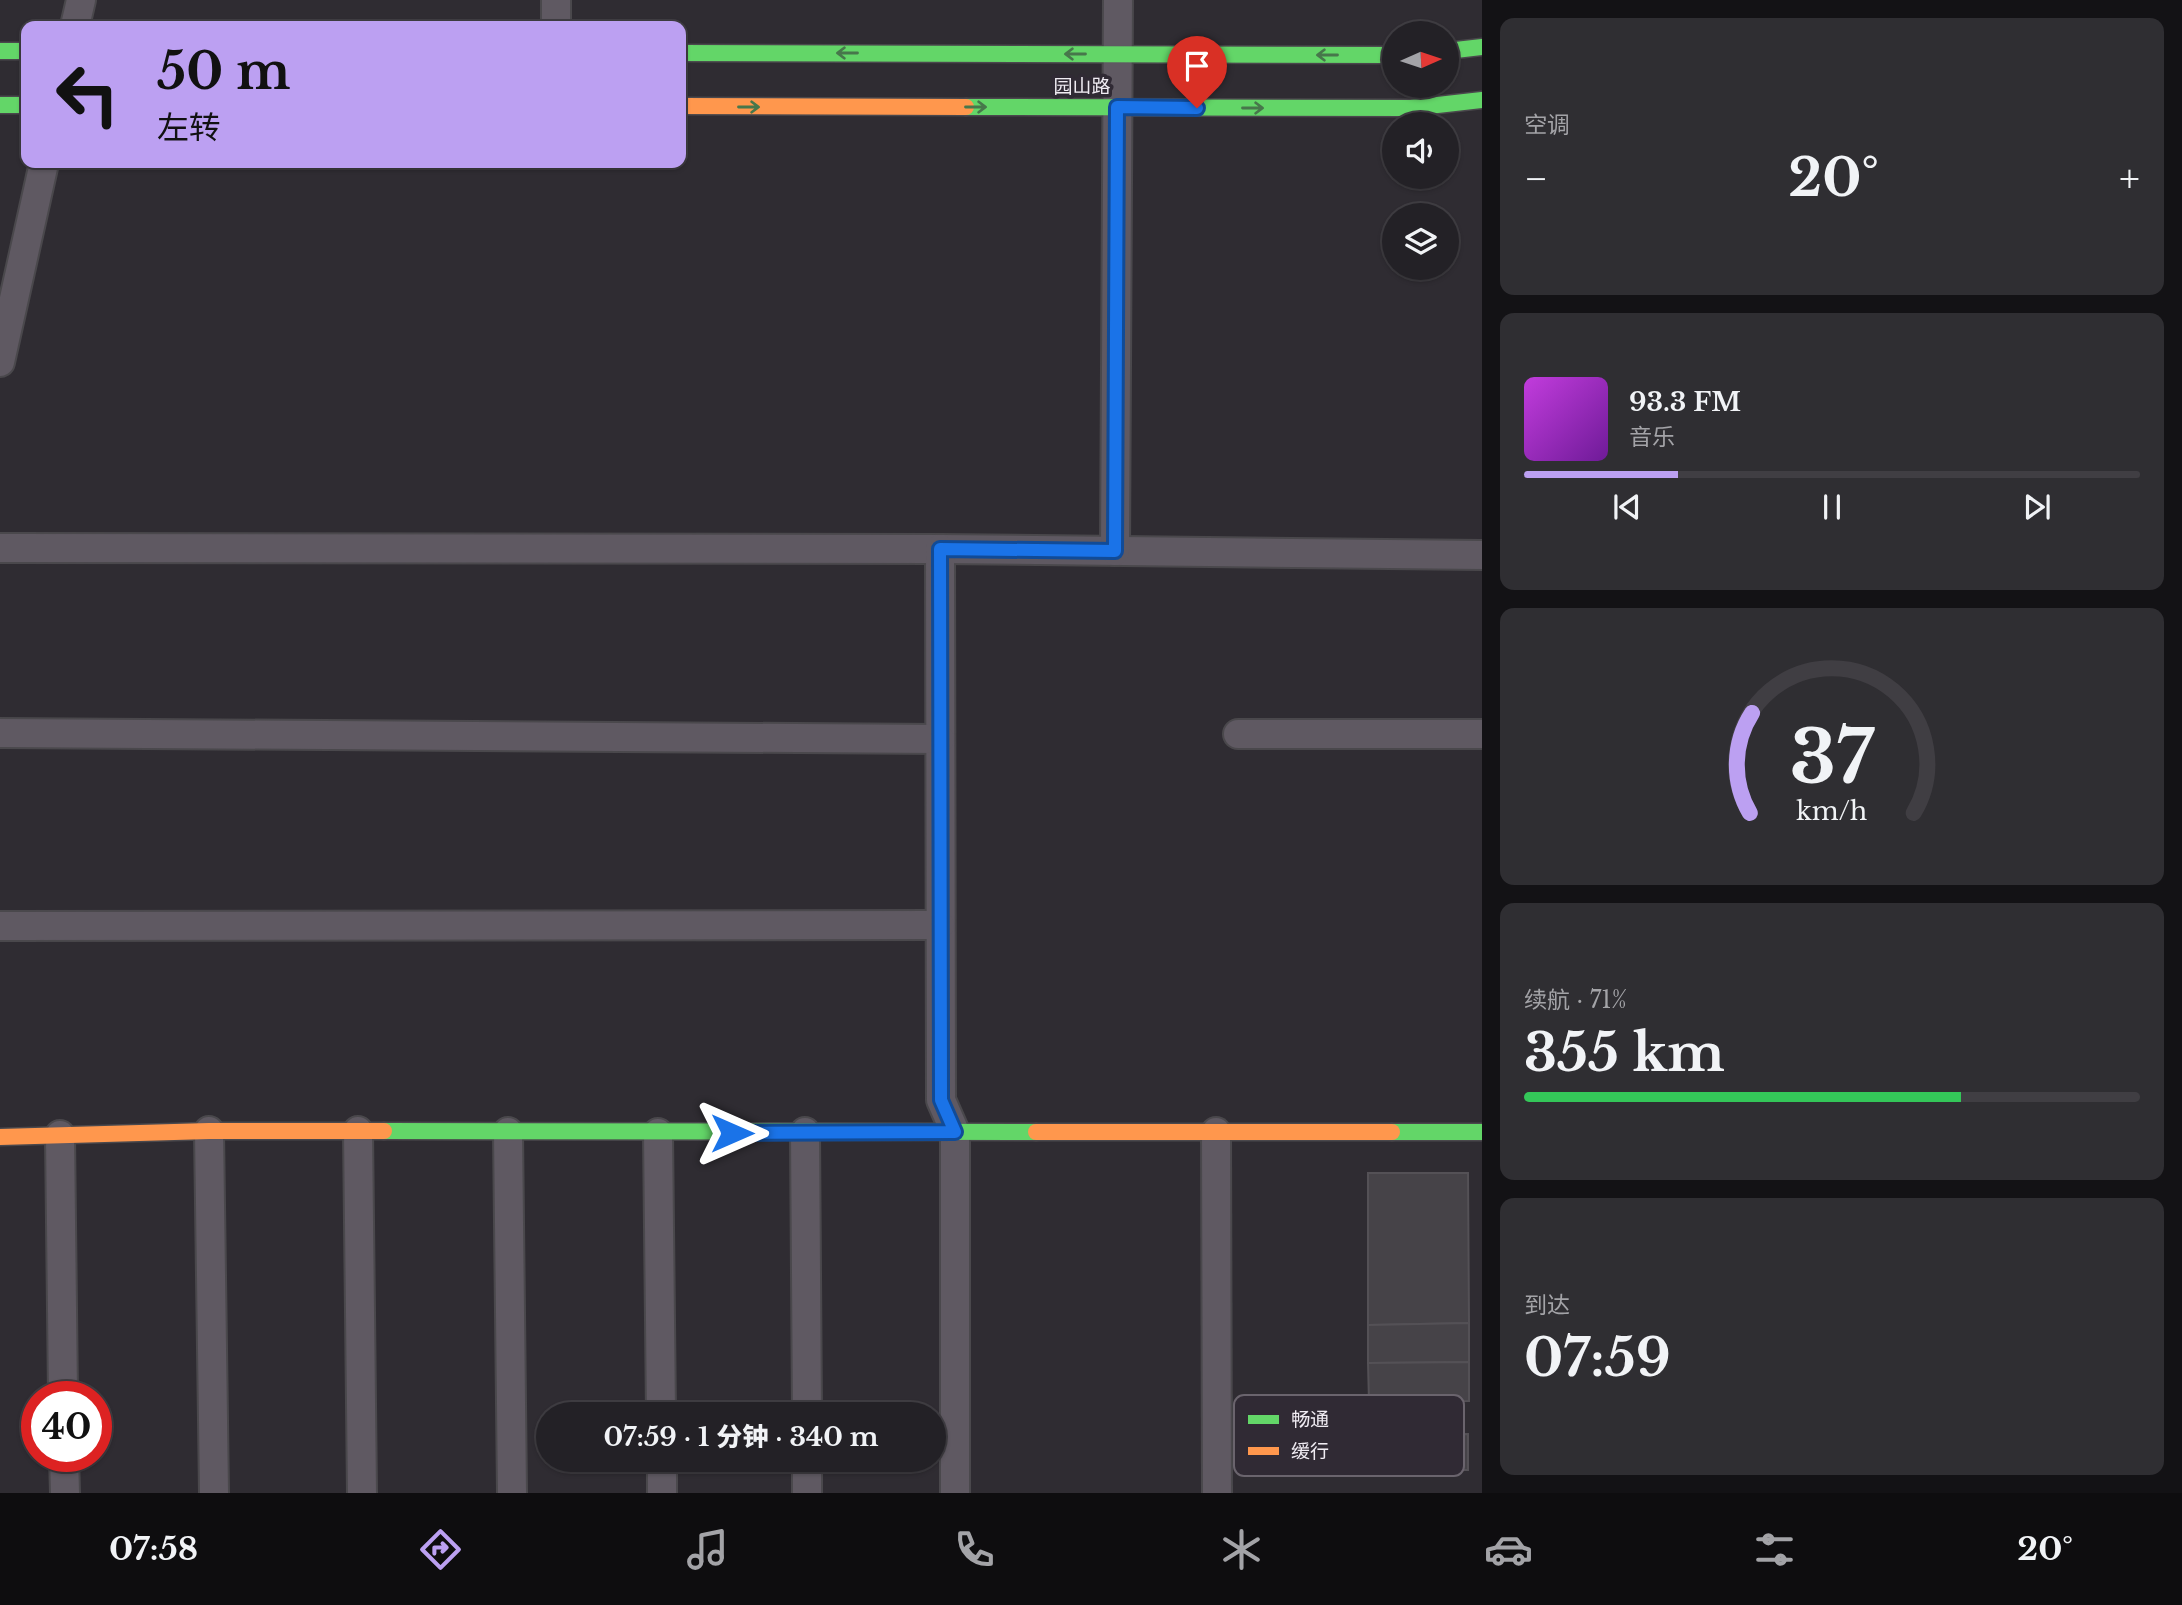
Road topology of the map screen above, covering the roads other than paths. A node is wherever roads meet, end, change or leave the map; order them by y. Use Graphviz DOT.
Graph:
graph roads {
  1 [pos="81,0"];
  2 [pos="556,0"];
  3 [pos="1118,0"];
  4 [pos="76,21"];
  5 [pos="556,21"];
  6 [pos="1482,47"];
  7 [pos="0,51"];
  8 [pos="21,51"];
  9 [pos="1460,51"];
  10 [pos="686,53"];
  11 [pos="1118,54"];
  12 [pos="1382,55"];
  13 [pos="1460,55"];
  14 [pos="1482,58"];
  15 [pos="1482,100"];
  16 [pos="0,105"];
  17 [pos="21,105"];
  18 [pos="686,106"];
  19 [pos="1117,107"];
  20 [pos="1411,108"];
  21 [pos="1482,117"];
  22 [pos="43,168"];
  23 [pos="0,362"];
  24 [pos="0,548"];
  25 [pos="940,549"];
  26 [pos="1115,551"];
  27 [pos="1482,555"];
  28 [pos="0,733"];
  29 [pos="1238,734"];
  30 [pos="1482,734"];
  31 [pos="940,739"];
  32 [pos="940,925"];
  33 [pos="0,926"];
  34 [pos="209,1131"];
  35 [pos="358,1131"];
  36 [pos="508,1132"];
  37 [pos="806,1132"];
  38 [pos="955,1132"];
  39 [pos="1216,1132"];
  40 [pos="1482,1132"];
  41 [pos="658,1133"];
  42 [pos="60,1135"];
  43 [pos="0,1137"];
  44 [pos="64,1381"];
  45 [pos="661,1402"];
  46 [pos="807,1402"];
  47 [pos="64,1472"];
  48 [pos="662,1472"];
  49 [pos="807,1472"];
  50 [pos="65,1493"];
  51 [pos="215,1493"];
  52 [pos="362,1493"];
  53 [pos="512,1493"];
  54 [pos="662,1493"];
  55 [pos="807,1493"];
  56 [pos="955,1493"];
  57 [pos="1217,1493"];
  1 -- 4 [label="street"];
  2 -- 5 [label="street"];
  3 -- 11 [label="street"];
  6 -- 9 [label="street"];
  7 -- 8 [label="street"];
  11 -- 10 [label="street, 园山路, one-way"];
  12 -- 11 [label="street, 园山路, one-way"];
  11 -- 19 [label="street"];
  13 -- 14 [label="street"];
  15 -- 20 [label="street, 园山路"];
  16 -- 17 [label="street"];
  18 -- 19 [label="street, 园山路, one-way"];
  19 -- 20 [label="street, 园山路, one-way"];
  19 -- 26 [label="street"];
  20 -- 21 [label="street"];
  22 -- 23 [label="street"];
  24 -- 25 [label="street"];
  25 -- 26 [label="street"];
  25 -- 31 [label="street"];
  26 -- 27 [label="street"];
  28 -- 31 [label="street"];
  29 -- 30 [label="street"];
  31 -- 32 [label="street"];
  32 -- 33 [label="street"];
  32 -- 38 [label="street"];
  34 -- 35 [label="street"];
  34 -- 42 [label="street"];
  34 -- 51 [label="street"];
  35 -- 36 [label="street"];
  35 -- 52 [label="street"];
  36 -- 41 [label="street"];
  36 -- 53 [label="street"];
  37 -- 38 [label="street"];
  37 -- 41 [label="street"];
  37 -- 46 [label="street"];
  38 -- 39 [label="street"];
  38 -- 56 [label="street"];
  39 -- 40 [label="street"];
  39 -- 57 [label="street"];
  41 -- 45 [label="street"];
  42 -- 43 [label="street"];
  42 -- 44 [label="street"];
  47 -- 50 [label="street"];
  48 -- 54 [label="street"];
  49 -- 55 [label="street"];
}
